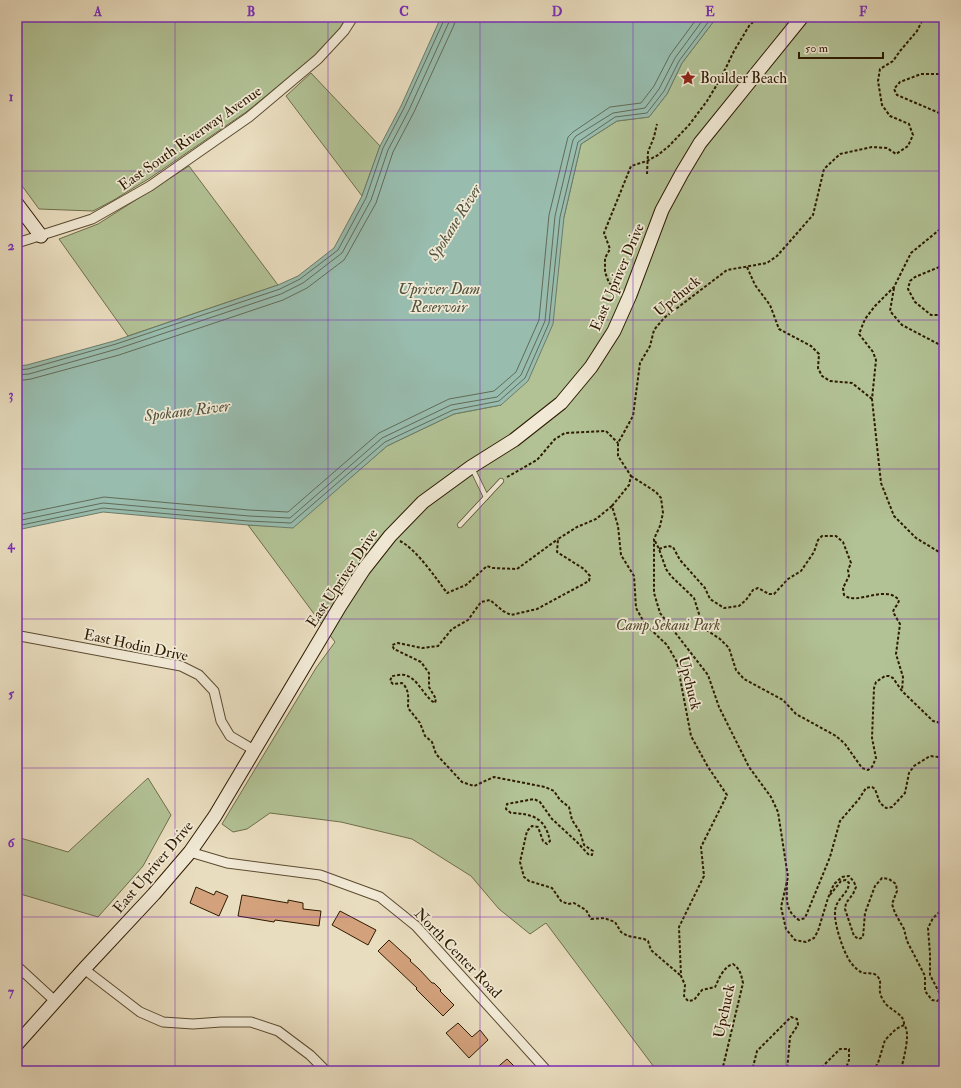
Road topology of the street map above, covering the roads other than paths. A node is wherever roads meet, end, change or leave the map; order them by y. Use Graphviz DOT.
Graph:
graph roads {
  1 [pos="353,17"];
  2 [pos="802,17"];
  3 [pos="17,204"];
  4 [pos="41,236"];
  5 [pos="17,244"];
  6 [pos="471,467"];
  7 [pos="501,481"];
  8 [pos="486,497"];
  9 [pos="460,525"];
  10 [pos="17,636"];
  11 [pos="254,750"];
  12 [pos="190,852"];
  13 [pos="17,966"];
  14 [pos="84,969"];
  15 [pos="56,1001"];
  16 [pos="17,1044"];
  17 [pos="326,1071"];
  18 [pos="548,1071"];
  1 -- 4 [label="street, East South Riverway Avenue"];
  2 -- 6 [label="main road, East Upriver Drive"];
  3 -- 4 [label="main road"];
  4 -- 5 [label="street, East South Riverway Avenue"];
  6 -- 8 [label="lane"];
  6 -- 11 [label="main road, East Upriver Drive"];
  7 -- 8 [label="lane"];
  8 -- 9 [label="lane"];
  10 -- 11 [label="street, East Hodin Drive"];
  11 -- 12 [label="main road, East Upriver Drive"];
  12 -- 14 [label="main road, East Upriver Drive"];
  12 -- 18 [label="street, North Center Road"];
  13 -- 15 [label="street"];
  14 -- 15 [label="main road, East Upriver Drive"];
  14 -- 17 [label="street"];
  15 -- 16 [label="main road, East Upriver Drive"];
}
